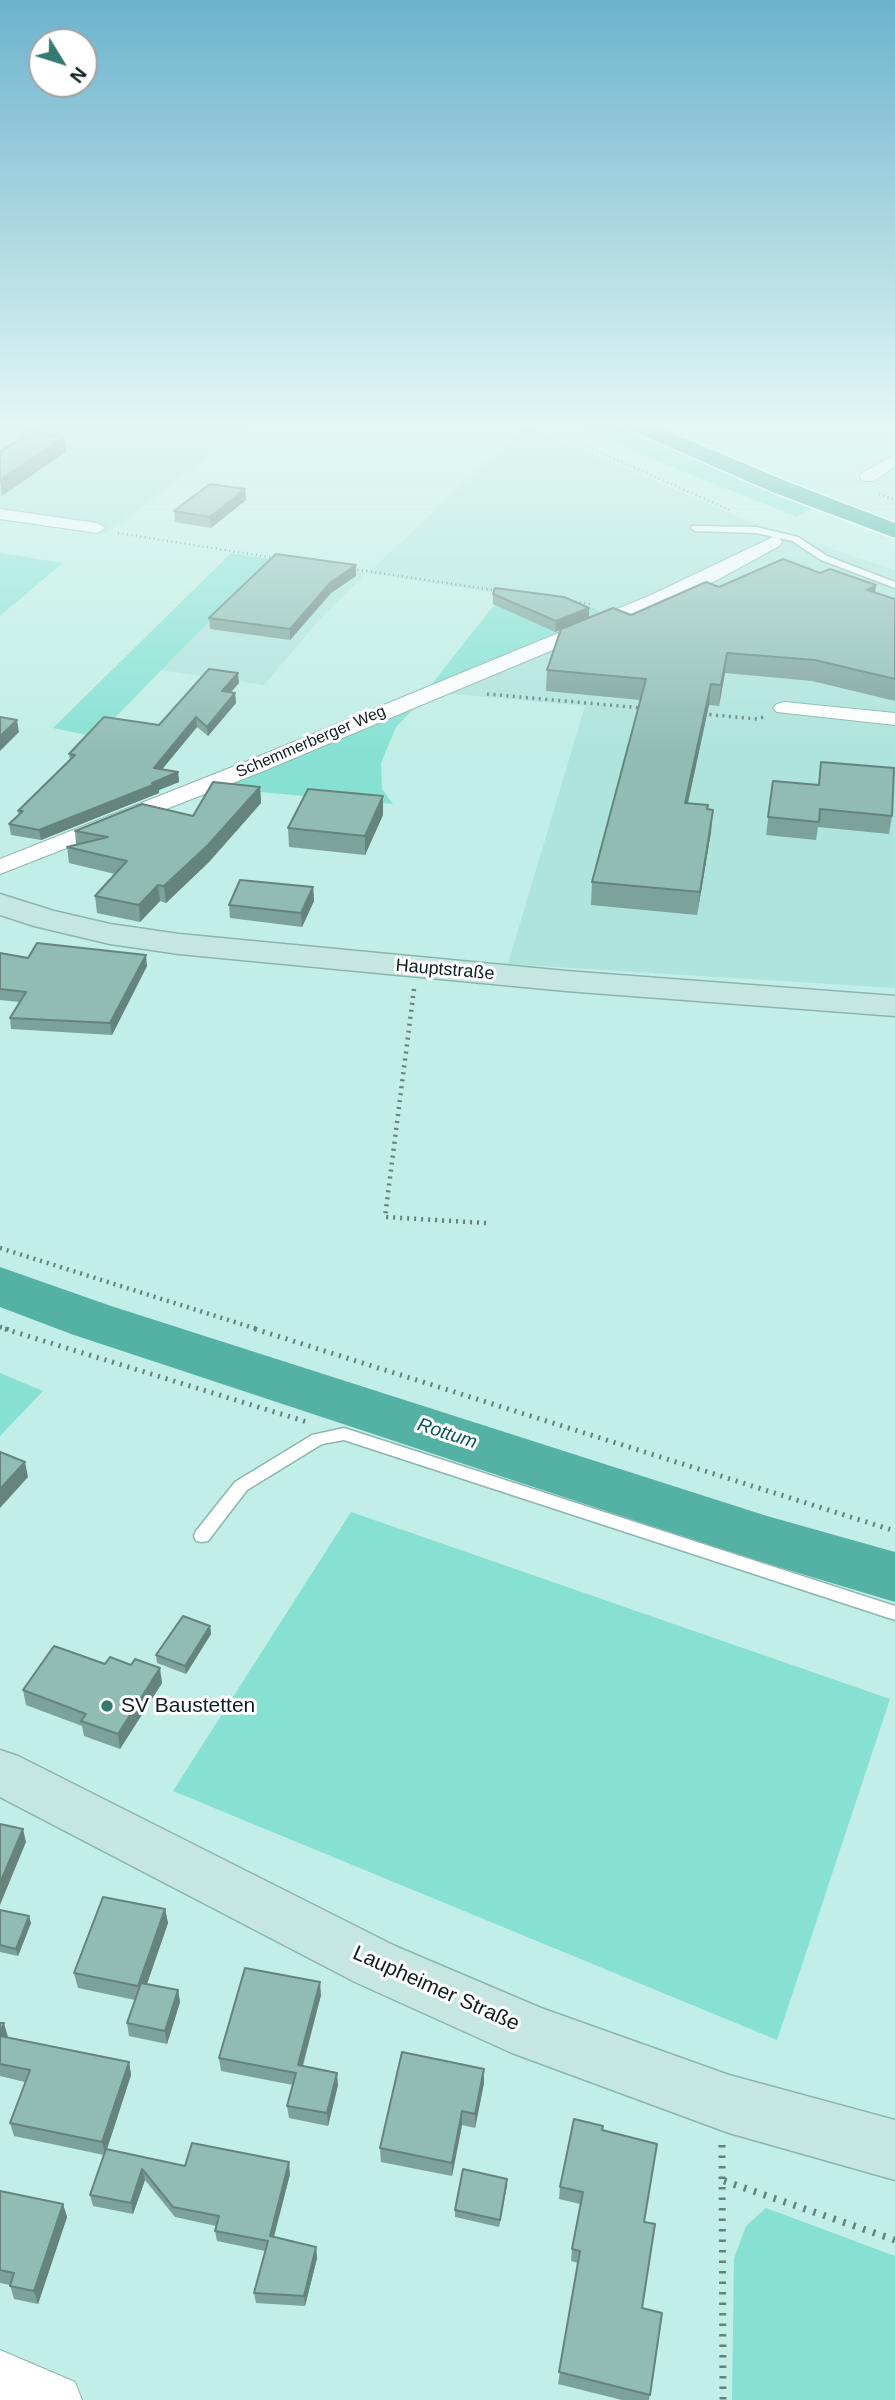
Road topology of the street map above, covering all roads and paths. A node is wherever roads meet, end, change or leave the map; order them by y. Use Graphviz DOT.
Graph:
graph roads {
  1 [pos="120,532"];
  2 [pos="765,532"];
  3 [pos="773,542"];
  4 [pos="288,559"];
  5 [pos="350,569"];
  6 [pos="895,585"];
  7 [pos="501,592"];
  8 [pos="567,601"];
  9 [pos="620,613"];
  10 [pos="436,689"];
  11 [pos="784,708"];
  12 [pos="654,709"];
  13 [pos="694,713"];
  14 [pos="895,719"];
  15 [pos="0,867"];
  16 [pos="0,904"];
  17 [pos="417,967"];
  18 [pos="895,1006"];
  19 [pos="486,1223"];
  20 [pos="0,1248"];
  21 [pos="0,1327"];
  22 [pos="344,1434"];
  23 [pos="895,1531"];
  24 [pos="202,1536"];
  25 [pos="895,1613"];
  26 [pos="0,1772"];
  27 [pos="895,2150"];
  28 [pos="895,2240"];
  29 [pos="0,2375"];
  30 [pos="57,2400"];
  31 [pos="723,2400"];
  1 -- 4 [label="path"];
  2 -- 6 [label="lane"];
  3 -- 9 [label="street, Schemmerberger Weg"];
  5 -- 7 [label="path"];
  8 -- 9 [label="path"];
  9 -- 10 [label="street, Schemmerberger Weg"];
  10 -- 12 [label="path"];
  10 -- 15 [label="street, Schemmerberger Weg"];
  11 -- 13 [label="path"];
  11 -- 14 [label="street"];
  16 -- 17 [label="main road, Hauptstraße"];
  17 -- 18 [label="main road, Hauptstraße"];
  17 -- 19 [label="path"];
  20 -- 23 [label="path"];
  21 -- 22 [label="path"];
  22 -- 24 [label="lane"];
  22 -- 25 [label="lane"];
  26 -- 27 [label="main road, Laupheimer Straße"];
  28 -- 31 [label="path"];
  29 -- 30 [label="street"];
}
